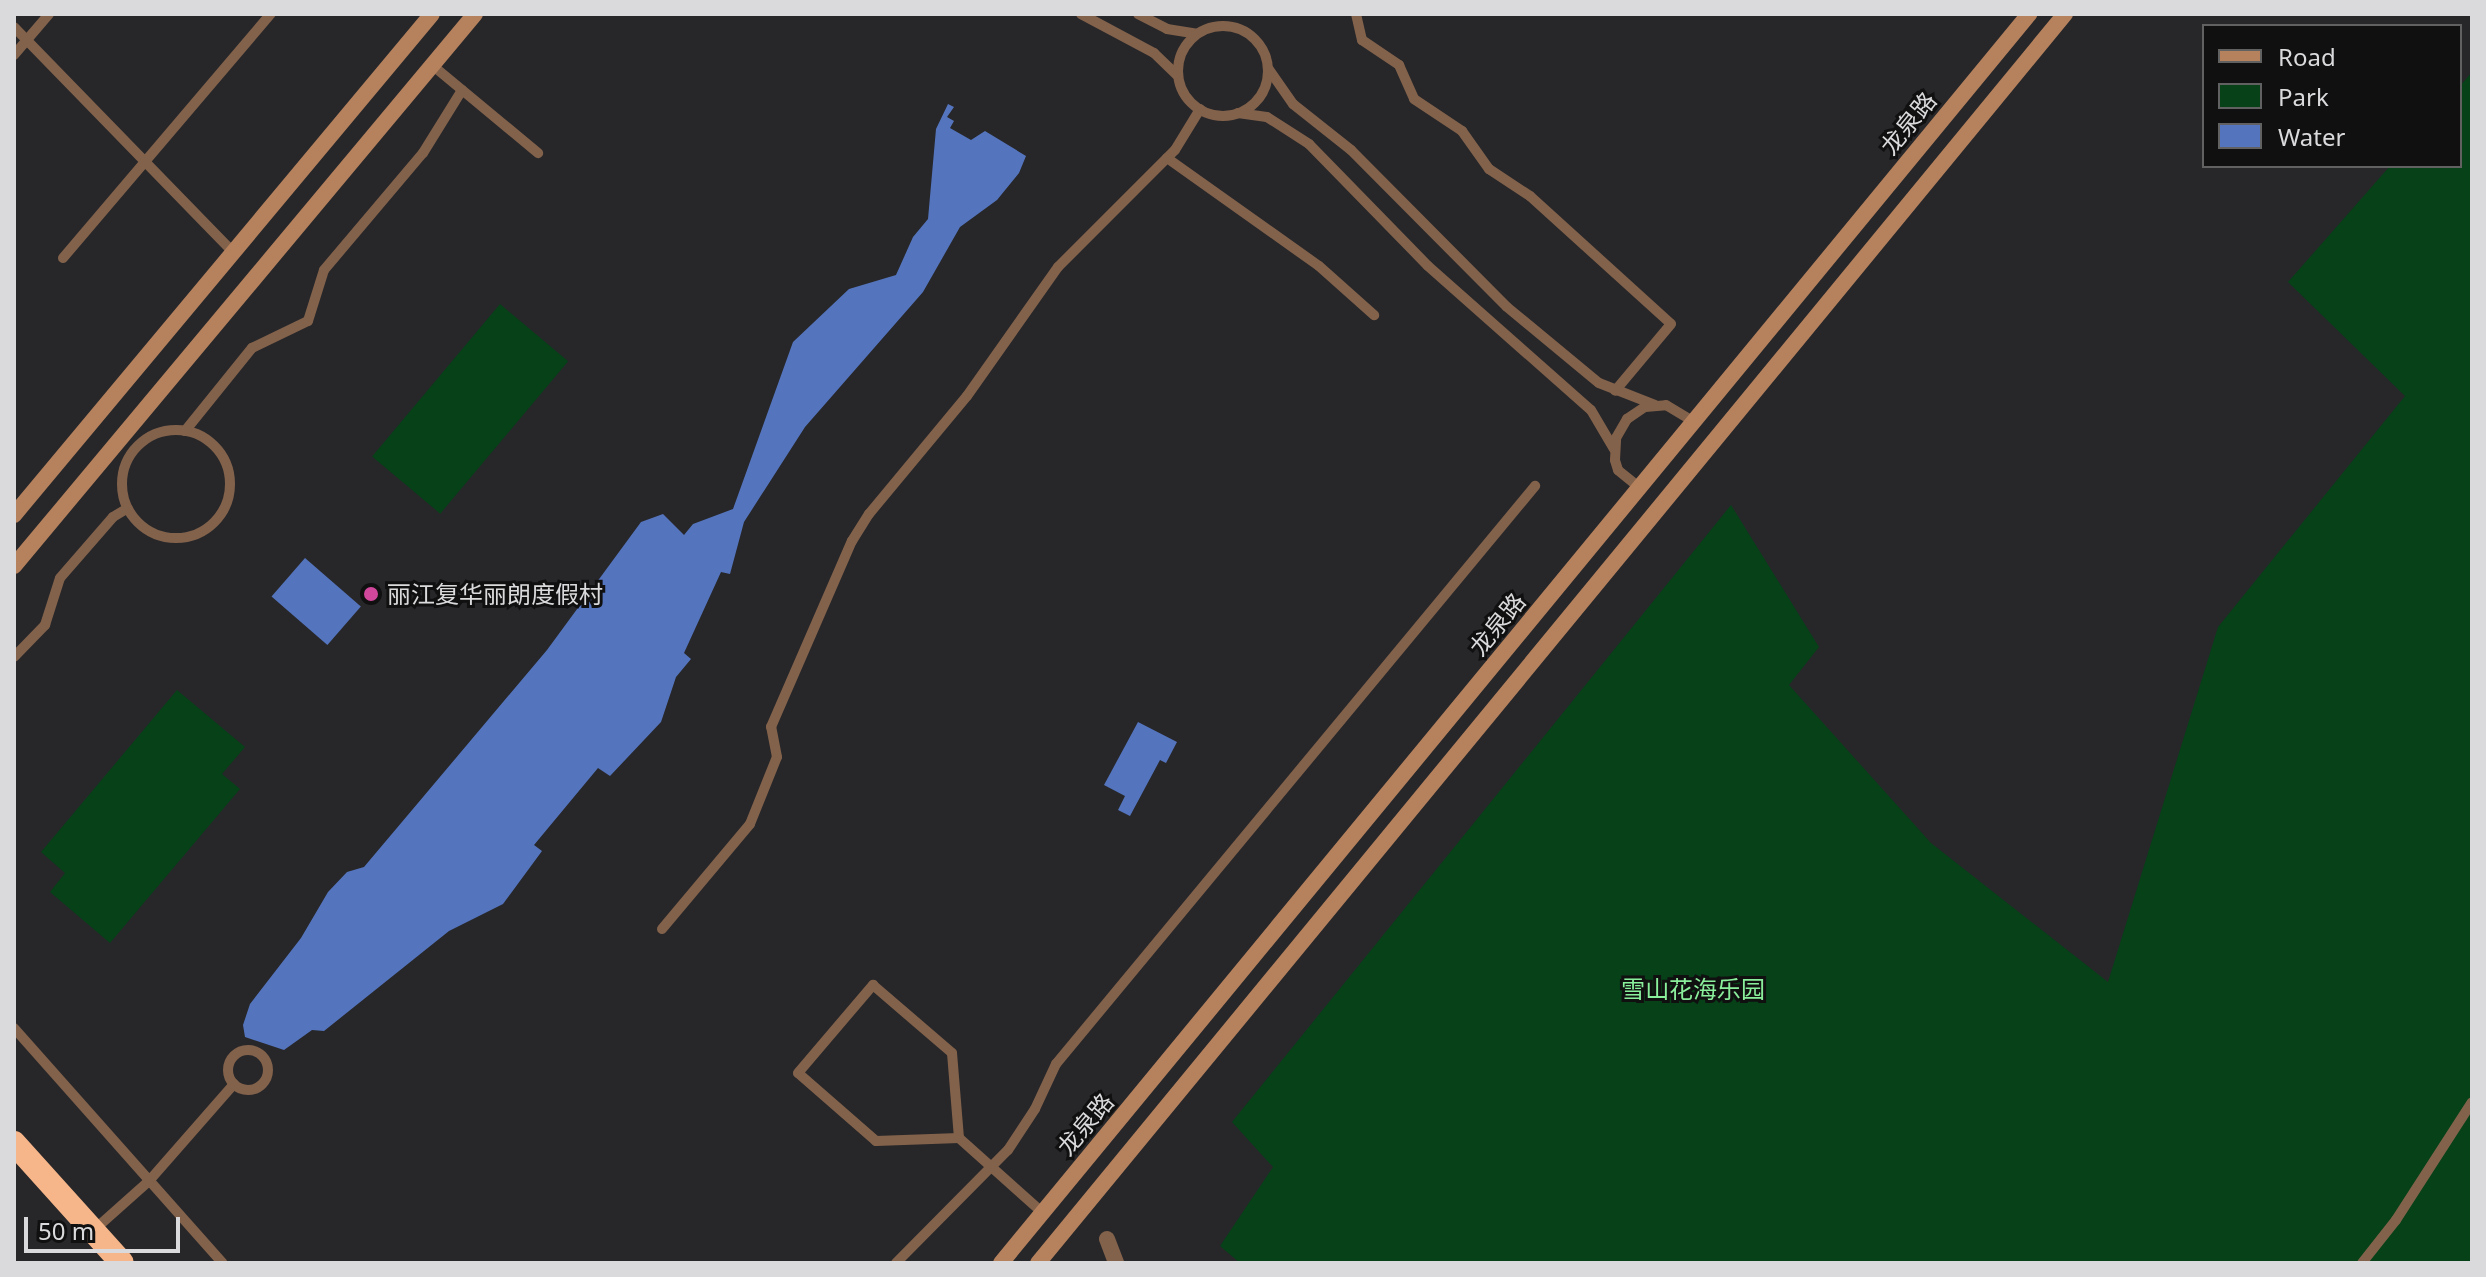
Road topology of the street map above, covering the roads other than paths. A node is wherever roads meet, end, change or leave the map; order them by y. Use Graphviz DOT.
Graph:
graph roads {
  1 [pos="49,14"];
  2 [pos="271,14"];
  3 [pos="432,14"];
  4 [pos="475,14"];
  5 [pos="1081,14"];
  6 [pos="1138,14"];
  7 [pos="1356,14"];
  8 [pos="2029,14"];
  9 [pos="2065,14"];
  10 [pos="14,27"];
  11 [pos="1197,34"];
  12 [pos="26,40"];
  13 [pos="14,55"];
  14 [pos="432,65"];
  15 [pos="1268,68"];
  16 [pos="1178,76"];
  17 [pos="462,90"];
  18 [pos="1200,109"];
  19 [pos="1238,113"];
  20 [pos="538,153"];
  21 [pos="1167,158"];
  22 [pos="145,162"];
  23 [pos="233,252"];
  24 [pos="63,258"];
  25 [pos="1374,315"];
  26 [pos="1615,391"];
  27 [pos="1655,405"];
  28 [pos="1694,422"];
  29 [pos="185,431"];
  30 [pos="122,437"];
  31 [pos="1614,449"];
  32 [pos="134,452"];
  33 [pos="1535,486"];
  34 [pos="1640,488"];
  35 [pos="128,508"];
  36 [pos="14,515"];
  37 [pos="14,566"];
  38 [pos="14,657"];
  39 [pos="662,929"];
  40 [pos="14,1028"];
  41 [pos="234,1084"];
  42 [pos="2472,1102"];
  43 [pos="959,1138"];
  44 [pos="14,1143"];
  45 [pos="992,1167"];
  46 [pos="149,1181"];
  47 [pos="1043,1213"];
  48 [pos="93,1231"];
  49 [pos="1107,1239"];
  50 [pos="122,1263"];
  51 [pos="223,1263"];
  52 [pos="896,1263"];
  53 [pos="1001,1263"];
  54 [pos="1038,1263"];
  55 [pos="1116,1263"];
  56 [pos="2362,1263"];
  1 -- 12 [label="lane"];
  2 -- 22 [label="lane"];
  3 -- 23 [label="main road"];
  4 -- 14 [label="main road"];
  5 -- 16 [label="lane"];
  6 -- 11 [label="lane"];
  7 -- 26 [label="lane"];
  8 -- 28 [label="main road, 龙泉路"];
  9 -- 54 [label="main road"];
  10 -- 12 [label="lane"];
  11 -- 15 [label="lane"];
  11 -- 16 [label="lane"];
  12 -- 13 [label="lane"];
  12 -- 22 [label="lane"];
  14 -- 17 [label="lane"];
  14 -- 30 [label="main road"];
  15 -- 19 [label="lane"];
  15 -- 26 [label="lane"];
  16 -- 18 [label="lane"];
  17 -- 20 [label="lane"];
  17 -- 29 [label="lane"];
  18 -- 19 [label="lane"];
  18 -- 21 [label="lane"];
  19 -- 31 [label="lane"];
  21 -- 25 [label="lane"];
  21 -- 39 [label="lane"];
  22 -- 23 [label="lane"];
  22 -- 24 [label="lane"];
  23 -- 36 [label="main road"];
  26 -- 27 [label="lane"];
  27 -- 28 [label="lane"];
  27 -- 31 [label="lane"];
  28 -- 34 [label="main road, 龙泉路"];
  29 -- 32 [label="lane"];
  29 -- 35 [label="lane"];
  30 -- 32 [label="lane"];
  30 -- 37 [label="main road"];
  31 -- 34 [label="lane"];
  32 -- 35 [label="lane"];
  33 -- 45 [label="lane"];
  34 -- 47 [label="main road, 龙泉路"];
  35 -- 38 [label="lane"];
  40 -- 46 [label="lane"];
  41 -- 41 [label="lane"];
  41 -- 46 [label="lane"];
  42 -- 56 [label="lane"];
  43 -- 43 [label="lane"];
  43 -- 45 [label="lane"];
  44 -- 48 [label="highway"];
  45 -- 47 [label="lane"];
  45 -- 52 [label="lane"];
  46 -- 48 [label="lane"];
  46 -- 51 [label="lane"];
  47 -- 53 [label="main road, 龙泉路"];
  48 -- 50 [label="highway"];
  49 -- 55 [label="street"];
}
